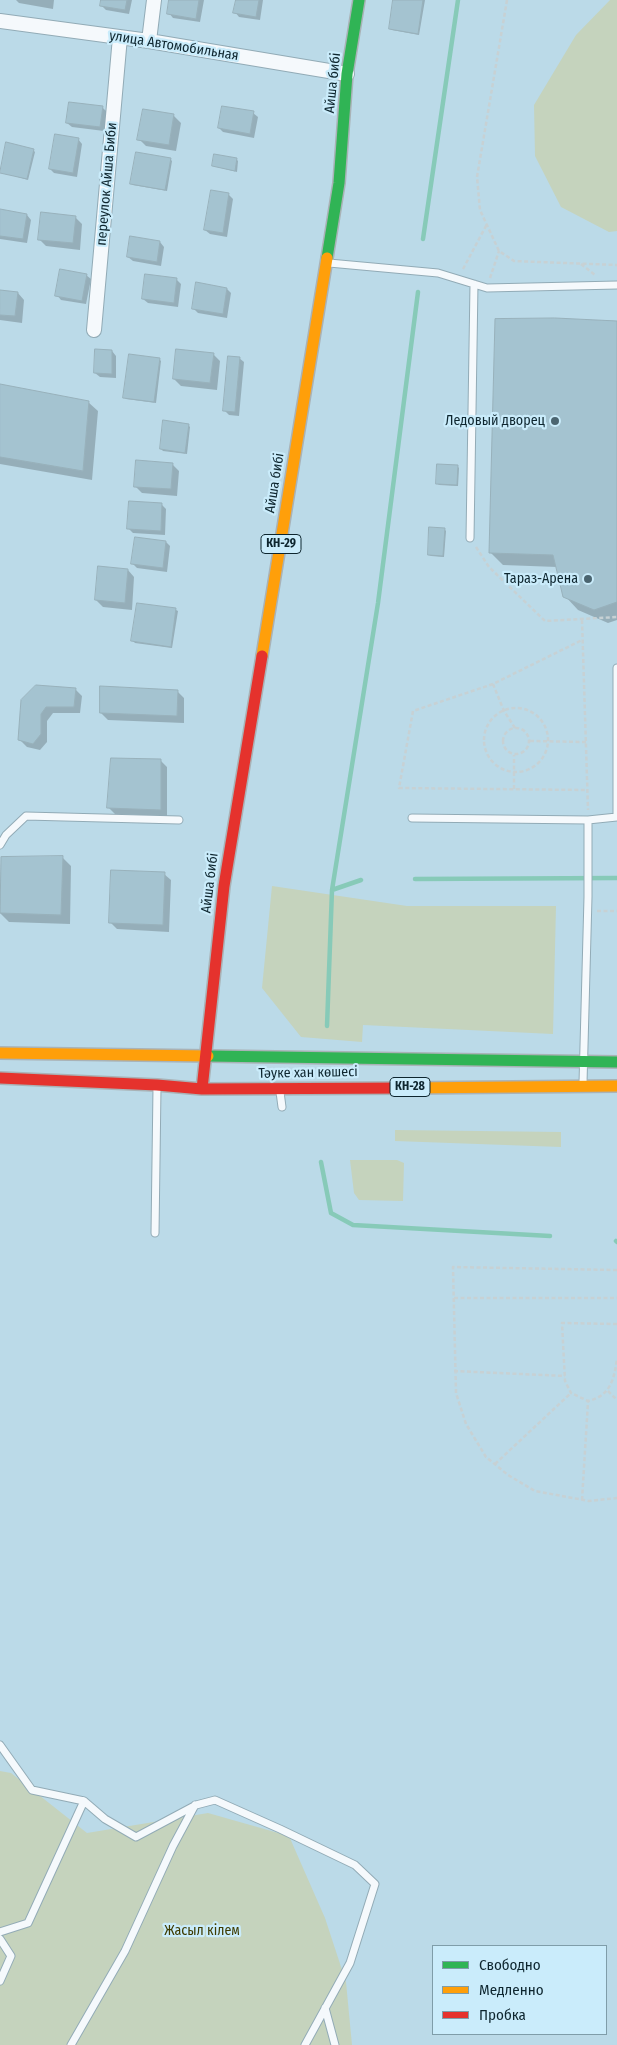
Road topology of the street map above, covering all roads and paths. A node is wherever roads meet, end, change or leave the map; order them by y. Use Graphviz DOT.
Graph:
graph roads {
  1 [pos="154,0"];
  2 [pos="359,0"];
  3 [pos="507,0"];
  4 [pos="0,21"];
  5 [pos="120,37"];
  6 [pos="149,41"];
  7 [pos="347,74"];
  8 [pos="487,224"];
  9 [pos="499,251"];
  10 [pos="326,263"];
  11 [pos="617,265"];
  12 [pos="458,279"];
  13 [pos="474,284"];
  14 [pos="617,285"];
  15 [pos="487,288"];
  16 [pos="94,330"];
  17 [pos="470,538"];
  18 [pos="617,617"];
  19 [pos="582,620"];
  20 [pos="583,640"];
  21 [pos="617,668"];
  22 [pos="493,684"];
  23 [pos="616,696"];
  24 [pos="504,711"];
  25 [pos="514,728"];
  26 [pos="616,736"];
  27 [pos="530,741"];
  28 [pos="547,742"];
  29 [pos="586,742"];
  30 [pos="514,755"];
  31 [pos="514,772"];
  32 [pos="616,773"];
  33 [pos="514,789"];
  34 [pos="587,790"];
  35 [pos="617,817"];
  36 [pos="412,818"];
  37 [pos="179,820"];
  38 [pos="588,820"];
  39 [pos="0,846"];
  40 [pos="588,911"];
  41 [pos="617,911"];
  42 [pos="0,1054"];
  43 [pos="206,1057"];
  44 [pos="584,1061"];
  45 [pos="617,1062"];
  46 [pos="0,1078"];
  47 [pos="157,1085"];
  48 [pos="583,1086"];
  49 [pos="617,1086"];
  50 [pos="280,1088"];
  51 [pos="202,1089"];
  52 [pos="282,1107"];
  53 [pos="155,1233"];
  54 [pos="617,1270"];
  55 [pos="454,1298"];
  56 [pos="617,1298"];
  57 [pos="617,1324"];
  58 [pos="617,1360"];
  59 [pos="454,1371"];
  60 [pos="616,1373"];
  61 [pos="565,1376"];
  62 [pos="608,1391"];
  63 [pos="571,1393"];
  64 [pos="617,1400"];
  65 [pos="588,1401"];
  66 [pos="495,1464"];
  67 [pos="617,1498"];
  68 [pos="582,1500"];
  69 [pos="0,1745"];
  70 [pos="84,1801"];
  71 [pos="196,1805"];
  72 [pos="0,1932"];
  73 [pos="0,1939"];
  74 [pos="0,1981"];
  75 [pos="325,2008"];
  76 [pos="72,2045"];
  77 [pos="305,2045"];
  78 [pos="336,2045"];
  1 -- 6 [label="street"];
  2 -- 7 [label="main road, Айша бибі / КН-29"];
  3 -- 8 [label="path"];
  4 -- 5 [label="street, улица Автомобильная"];
  5 -- 6 [label="street, улица Автомобильная"];
  5 -- 16 [label="street, переулок Айша Биби"];
  6 -- 7 [label="street, улица Автомобильная"];
  7 -- 10 [label="main road, Айша бибі / КН-29"];
  8 -- 9 [label="path"];
  8 -- 12 [label="path"];
  9 -- 11 [label="path"];
  9 -- 15 [label="path"];
  10 -- 12 [label="lane"];
  10 -- 43 [label="main road, Айша бибі / КН-29"];
  12 -- 13 [label="lane"];
  13 -- 15 [label="lane"];
  13 -- 17 [label="lane"];
  14 -- 15 [label="lane"];
  17 -- 19 [label="path"];
  18 -- 19 [label="path"];
  19 -- 20 [label="path"];
  20 -- 22 [label="path"];
  20 -- 29 [label="path"];
  21 -- 23 [label="lane"];
  22 -- 24 [label="path"];
  22 -- 33 [label="path"];
  23 -- 26 [label="lane"];
  24 -- 25 [label="path"];
  24 -- 28 [label="path"];
  24 -- 31 [label="path"];
  25 -- 27 [label="path"];
  25 -- 30 [label="path"];
  26 -- 32 [label="lane"];
  27 -- 28 [label="path"];
  27 -- 30 [label="path"];
  28 -- 29 [label="path"];
  28 -- 31 [label="path"];
  29 -- 34 [label="path"];
  30 -- 31 [label="path"];
  31 -- 33 [label="path"];
  32 -- 35 [label="lane"];
  33 -- 34 [label="path"];
  34 -- 38 [label="path"];
  35 -- 38 [label="lane"];
  36 -- 38 [label="lane"];
  37 -- 39 [label="lane"];
  38 -- 40 [label="lane"];
  40 -- 41 [label="path"];
  40 -- 44 [label="lane"];
  42 -- 43 [label="main road, Тәуке хан көшесі / КН-28"];
  43 -- 44 [label="main road, Тәуке хан көшесі / КН-28"];
  43 -- 51 [label="main road, Айша бибі / КН-29"];
  44 -- 45 [label="main road, Тәуке хан көшесі / КН-28"];
  44 -- 48 [label="lane"];
  46 -- 47 [label="main road, Тәуке хан көшесі / КН-28"];
  47 -- 51 [label="main road, Тәуке хан көшесі / КН-28"];
  47 -- 53 [label="lane"];
  48 -- 49 [label="main road, Тәуке хан көшесі / КН-28"];
  48 -- 50 [label="main road, Тәуке хан көшесі / КН-28"];
  50 -- 51 [label="main road, Тәуке хан көшесі / КН-28"];
  50 -- 52 [label="lane"];
  54 -- 55 [label="path"];
  55 -- 56 [label="path"];
  55 -- 59 [label="path"];
  57 -- 61 [label="path"];
  58 -- 60 [label="path"];
  59 -- 61 [label="path"];
  59 -- 66 [label="path"];
  60 -- 62 [label="path"];
  61 -- 63 [label="path"];
  62 -- 64 [label="path"];
  62 -- 65 [label="path"];
  63 -- 65 [label="path"];
  63 -- 66 [label="path"];
  65 -- 68 [label="path"];
  66 -- 68 [label="path"];
  67 -- 68 [label="path"];
  69 -- 70 [label="lane"];
  70 -- 71 [label="lane"];
  70 -- 72 [label="lane"];
  71 -- 75 [label="lane"];
  71 -- 76 [label="lane"];
  73 -- 74 [label="lane"];
  75 -- 77 [label="lane"];
  75 -- 78 [label="lane"];
}
